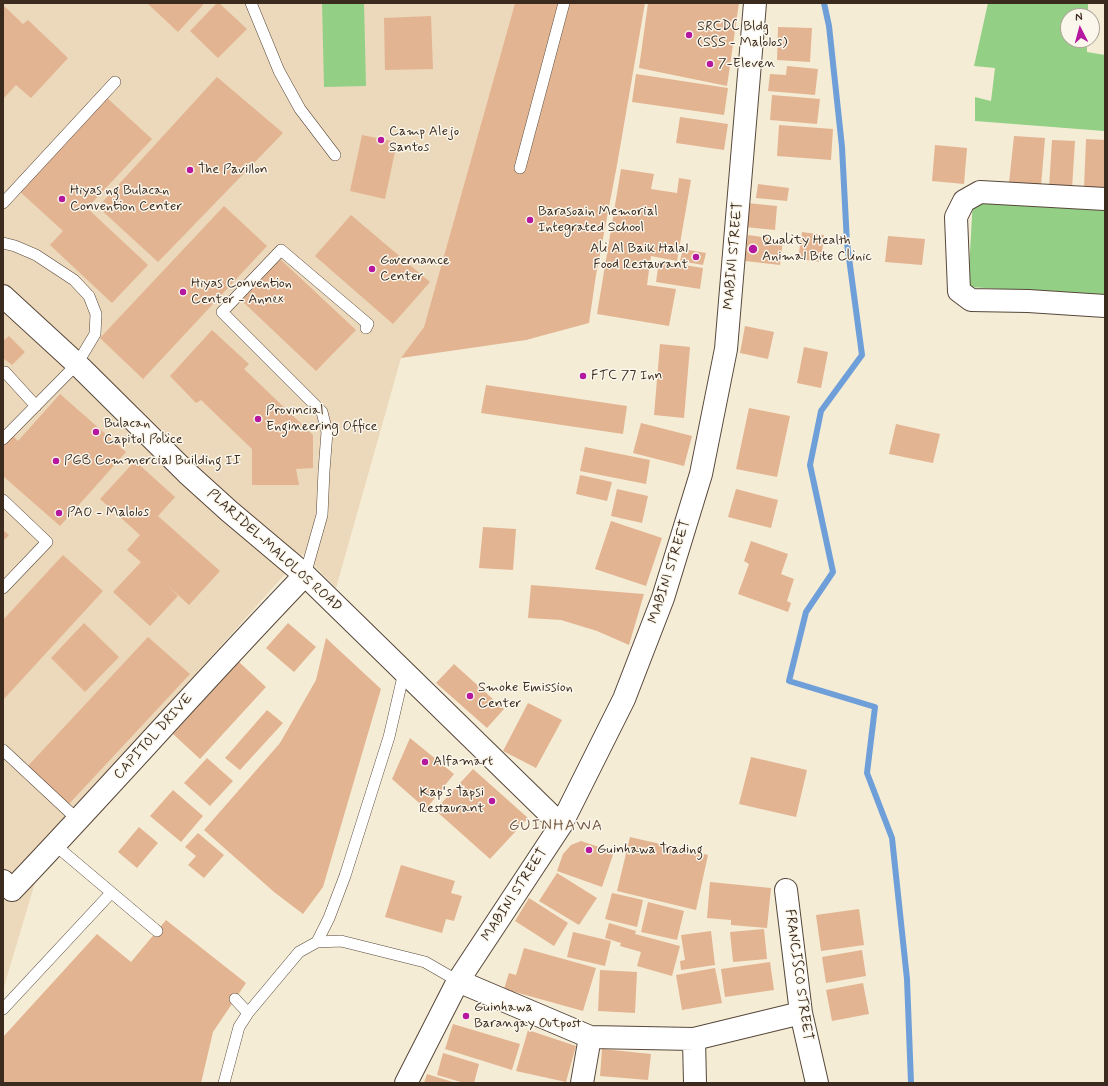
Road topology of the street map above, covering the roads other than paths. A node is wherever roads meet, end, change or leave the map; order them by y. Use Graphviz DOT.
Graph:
graph roads {
  1 [pos="251,3"];
  2 [pos="564,3"];
  3 [pos="754,3"];
  4 [pos="115,82"];
  5 [pos="334,155"];
  6 [pos="520,168"];
  7 [pos="1105,199"];
  8 [pos="3,203"];
  9 [pos="3,243"];
  10 [pos="3,296"];
  11 [pos="1105,306"];
  12 [pos="366,328"];
  13 [pos="77,364"];
  14 [pos="5,372"];
  15 [pos="36,406"];
  16 [pos="3,439"];
  17 [pos="3,500"];
  18 [pos="305,575"];
  19 [pos="3,588"];
  20 [pos="404,672"];
  21 [pos="3,750"];
  22 [pos="78,820"];
  23 [pos="560,825"];
  24 [pos="55,845"];
  25 [pos="6,890"];
  26 [pos="786,890"];
  27 [pos="111,892"];
  28 [pos="157,931"];
  29 [pos="316,942"];
  30 [pos="458,981"];
  31 [pos="235,999"];
  32 [pos="3,1009"];
  33 [pos="248,1013"];
  34 [pos="801,1013"];
  35 [pos="590,1037"];
  36 [pos="694,1039"];
  37 [pos="224,1083"];
  38 [pos="406,1083"];
  39 [pos="582,1083"];
  40 [pos="696,1083"];
  41 [pos="817,1083"];
  1 -- 5 [label="lane"];
  2 -- 6 [label="lane"];
  3 -- 23 [label="street, MABINI STREET"];
  4 -- 8 [label="lane"];
  7 -- 11 [label="street"];
  9 -- 13 [label="lane"];
  10 -- 13 [label="street, PLARIDEL-MALOLOS ROAD"];
  12 -- 18 [label="lane"];
  13 -- 15 [label="lane"];
  13 -- 18 [label="street, PLARIDEL-MALOLOS ROAD"];
  14 -- 15 [label="lane"];
  15 -- 16 [label="lane"];
  17 -- 19 [label="lane"];
  18 -- 20 [label="street, PLARIDEL-MALOLOS ROAD"];
  18 -- 22 [label="street, CAPITOL DRIVE"];
  20 -- 23 [label="street, PLARIDEL-MALOLOS ROAD"];
  20 -- 29 [label="lane"];
  21 -- 22 [label="lane"];
  22 -- 24 [label="street, CAPITOL DRIVE"];
  23 -- 30 [label="street, MABINI STREET"];
  24 -- 25 [label="street, CAPITOL DRIVE"];
  24 -- 27 [label="lane"];
  26 -- 34 [label="street, FRANCISCO STREET"];
  27 -- 28 [label="lane"];
  27 -- 32 [label="lane"];
  29 -- 30 [label="lane"];
  29 -- 33 [label="lane"];
  30 -- 35 [label="street"];
  30 -- 38 [label="street, MABINI STREET"];
  31 -- 33 [label="lane"];
  33 -- 37 [label="lane"];
  34 -- 36 [label="street"];
  34 -- 41 [label="street, FRANCISCO STREET"];
  35 -- 36 [label="street"];
  35 -- 39 [label="street"];
  36 -- 40 [label="street"];
}
